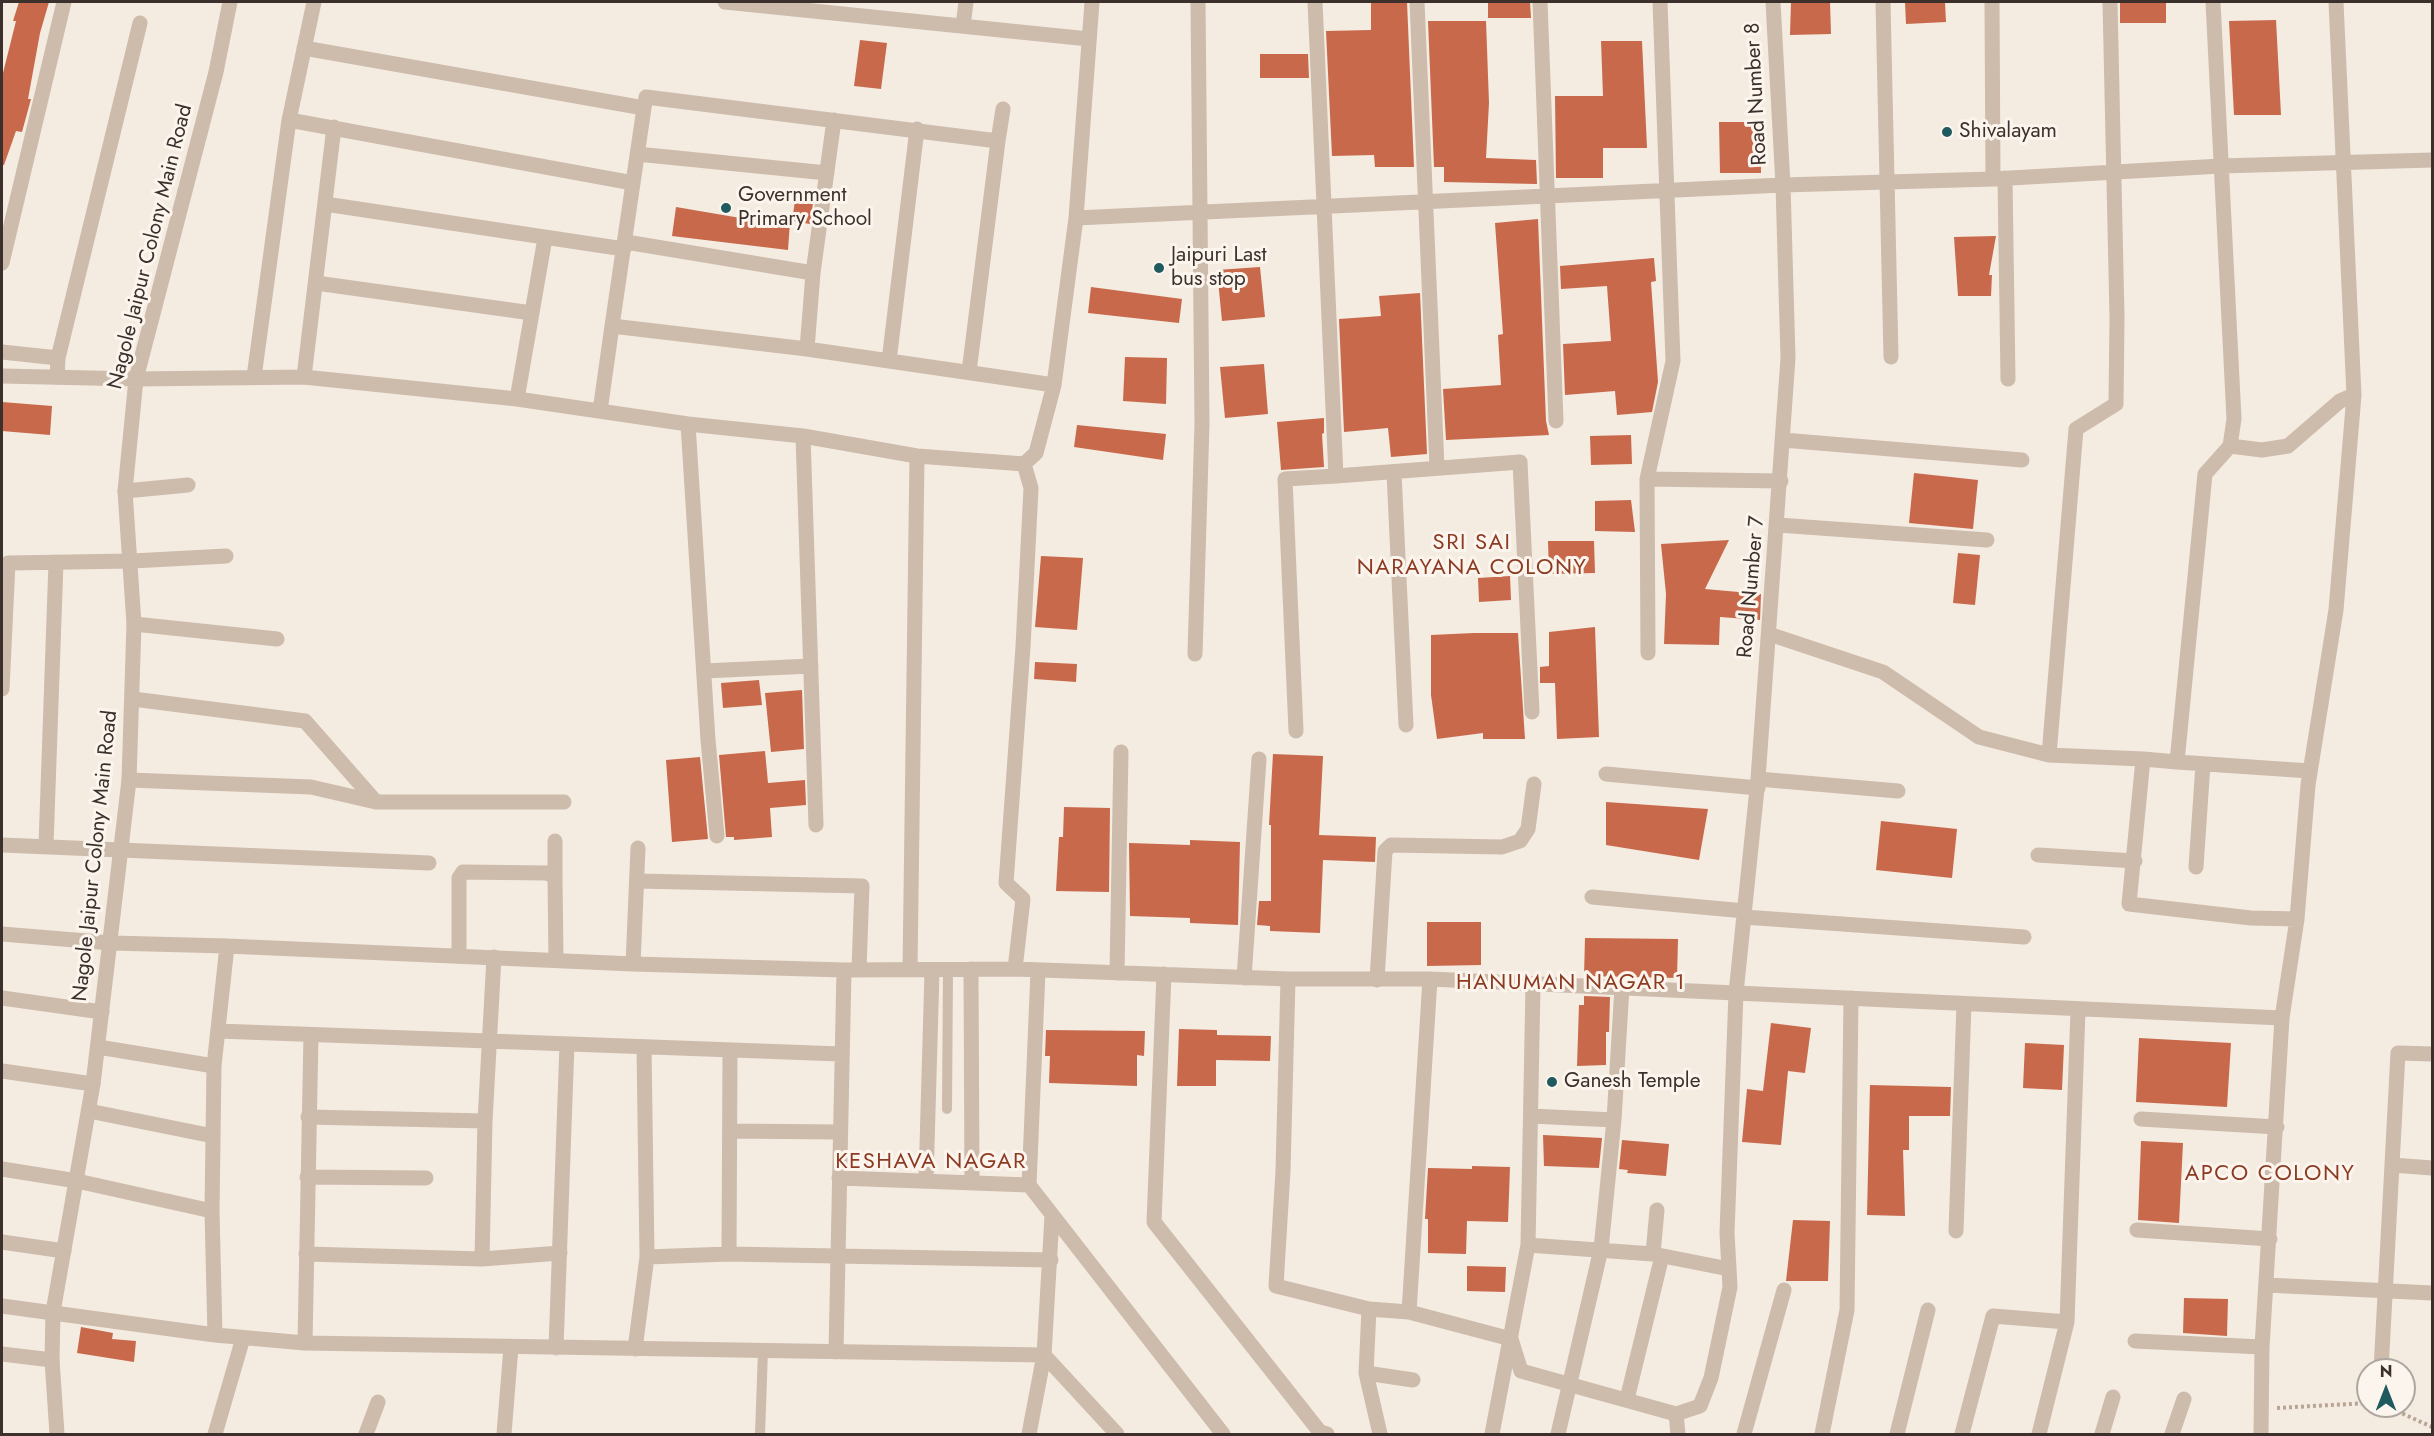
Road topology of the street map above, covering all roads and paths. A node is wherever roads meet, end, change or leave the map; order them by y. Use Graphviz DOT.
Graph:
graph roads {
  1 [pos="64,2"];
  2 [pos="230,2"];
  3 [pos="314,2"];
  4 [pos="732,2"];
  5 [pos="966,2"];
  6 [pos="1092,2"];
  7 [pos="1198,2"];
  8 [pos="1315,2"];
  9 [pos="1417,2"];
  10 [pos="1540,2"];
  11 [pos="1660,2"];
  12 [pos="1773,2"];
  13 [pos="1883,2"];
  14 [pos="1992,2"];
  15 [pos="2110,2"];
  16 [pos="2213,2"];
  17 [pos="2336,2"];
  18 [pos="846,7"];
  19 [pos="140,23"];
  20 [pos="963,26"];
  21 [pos="1089,39"];
  22 [pos="304,48"];
  23 [pos="644,108"];
  24 [pos="1003,108"];
  25 [pos="289,120"];
  26 [pos="834,120"];
  27 [pos="334,127"];
  28 [pos="917,129"];
  29 [pos="998,141"];
  30 [pos="637,154"];
  31 [pos="2433,160"];
  32 [pos="2342,163"];
  33 [pos="2221,166"];
  34 [pos="2115,171"];
  35 [pos="827,173"];
  36 [pos="1999,179"];
  37 [pos="1888,182"];
  38 [pos="633,183"];
  39 [pos="1784,185"];
  40 [pos="1665,192"];
  41 [pos="1547,197"];
  42 [pos="1426,203"];
  43 [pos="325,204"];
  44 [pos="1323,207"];
  45 [pos="1202,213"];
  46 [pos="1076,218"];
  47 [pos="545,238"];
  48 [pos="625,245"];
  49 [pos="2,263"];
  50 [pos="813,273"];
  51 [pos="316,283"];
  52 [pos="532,313"];
  53 [pos="612,326"];
  54 [pos="807,350"];
  55 [pos="2,352"];
  56 [pos="1892,357"];
  57 [pos="53,358"];
  58 [pos="889,361"];
  59 [pos="969,372"];
  60 [pos="2,376"];
  61 [pos="51,377"];
  62 [pos="254,377"];
  63 [pos="304,377"];
  64 [pos="136,379"];
  65 [pos="2008,379"];
  66 [pos="1054,384"];
  67 [pos="2355,395"];
  68 [pos="517,399"];
  69 [pos="600,411"];
  70 [pos="1556,421"];
  71 [pos="688,424"];
  72 [pos="803,436"];
  73 [pos="1783,440"];
  74 [pos="2230,446"];
  75 [pos="917,456"];
  76 [pos="2022,460"];
  77 [pos="1024,464"];
  78 [pos="1437,467"];
  79 [pos="1394,473"];
  80 [pos="1336,476"];
  81 [pos="1647,479"];
  82 [pos="1781,481"];
  83 [pos="188,485"];
  84 [pos="125,491"];
  85 [pos="1778,525"];
  86 [pos="1987,540"];
  87 [pos="226,556"];
  88 [pos="132,561"];
  89 [pos="56,562"];
  90 [pos="134,624"];
  91 [pos="1769,634"];
  92 [pos="277,639"];
  93 [pos="1648,653"];
  94 [pos="1195,654"];
  95 [pos="811,666"];
  96 [pos="704,671"];
  97 [pos="2,689"];
  98 [pos="132,699"];
  99 [pos="1532,712"];
  100 [pos="1406,725"];
  101 [pos="1296,730"];
  102 [pos="1121,752"];
  103 [pos="2049,755"];
  104 [pos="1258,759"];
  105 [pos="2143,759"];
  106 [pos="2177,762"];
  107 [pos="2203,764"];
  108 [pos="2310,771"];
  109 [pos="1606,774"];
  110 [pos="129,780"];
  111 [pos="1758,783"];
  112 [pos="1534,784"];
  113 [pos="1898,791"];
  114 [pos="376,802"];
  115 [pos="564,802"];
  116 [pos="816,825"];
  117 [pos="717,836"];
  118 [pos="555,841"];
  119 [pos="2,844"];
  120 [pos="46,845"];
  121 [pos="638,848"];
  122 [pos="121,849"];
  123 [pos="2038,855"];
  124 [pos="2135,861"];
  125 [pos="429,863"];
  126 [pos="2196,867"];
  127 [pos="555,877"];
  128 [pos="638,881"];
  129 [pos="1592,897"];
  130 [pos="1744,914"];
  131 [pos="2297,920"];
  132 [pos="2,934"];
  133 [pos="2024,938"];
  134 [pos="111,944"];
  135 [pos="227,946"];
  136 [pos="459,956"];
  137 [pos="494,957"];
  138 [pos="556,960"];
  139 [pos="633,963"];
  140 [pos="852,969"];
  141 [pos="910,969"];
  142 [pos="971,969"];
  143 [pos="1015,969"];
  144 [pos="940,970"];
  145 [pos="1038,971"];
  146 [pos="1117,973"];
  147 [pos="1164,974"];
  148 [pos="1244,978"];
  149 [pos="1288,979"];
  150 [pos="1430,979"];
  151 [pos="1377,980"];
  152 [pos="1533,985"];
  153 [pos="1622,987"];
  154 [pos="1736,993"];
  155 [pos="2,998"];
  156 [pos="1851,998"];
  157 [pos="1964,1004"];
  158 [pos="2078,1010"];
  159 [pos="102,1012"];
  160 [pos="2282,1018"];
  161 [pos="218,1031"];
  162 [pos="311,1035"];
  163 [pos="489,1041"];
  164 [pos="567,1044"];
  165 [pos="98,1047"];
  166 [pos="644,1047"];
  167 [pos="729,1051"];
  168 [pos="841,1054"];
  169 [pos="2433,1054"];
  170 [pos="214,1066"];
  171 [pos="2,1071"];
  172 [pos="93,1084"];
  173 [pos="947,1109"];
  174 [pos="89,1111"];
  175 [pos="1531,1116"];
  176 [pos="308,1117"];
  177 [pos="2141,1119"];
  178 [pos="1614,1120"];
  179 [pos="485,1121"];
  180 [pos="2277,1127"];
  181 [pos="730,1131"];
  182 [pos="840,1132"];
  183 [pos="213,1136"];
  184 [pos="2392,1165"];
  185 [pos="2433,1168"];
  186 [pos="2,1169"];
  187 [pos="307,1178"];
  188 [pos="426,1178"];
  189 [pos="839,1178"];
  190 [pos="77,1181"];
  191 [pos="926,1181"];
  192 [pos="972,1182"];
  193 [pos="1029,1185"];
  194 [pos="1657,1210"];
  195 [pos="212,1211"];
  196 [pos="1052,1216"];
  197 [pos="2137,1230"];
  198 [pos="1956,1232"];
  199 [pos="2270,1239"];
  200 [pos="2,1242"];
  201 [pos="1528,1245"];
  202 [pos="1601,1249"];
  203 [pos="64,1251"];
  204 [pos="560,1253"];
  205 [pos="306,1254"];
  206 [pos="729,1254"];
  207 [pos="1658,1255"];
  208 [pos="646,1257"];
  209 [pos="482,1258"];
  210 [pos="838,1258"];
  211 [pos="1051,1260"];
  212 [pos="1729,1269"];
  213 [pos="2266,1285"];
  214 [pos="1784,1290"];
  215 [pos="2385,1291"];
  216 [pos="2433,1293"];
  217 [pos="2,1306"];
  218 [pos="1369,1309"];
  219 [pos="1928,1310"];
  220 [pos="53,1312"];
  221 [pos="1409,1312"];
  222 [pos="2067,1322"];
  223 [pos="214,1335"];
  224 [pos="243,1338"];
  225 [pos="1511,1339"];
  226 [pos="2135,1341"];
  227 [pos="305,1343"];
  228 [pos="511,1347"];
  229 [pos="2262,1347"];
  230 [pos="556,1348"];
  231 [pos="635,1349"];
  232 [pos="762,1351"];
  233 [pos="836,1352"];
  234 [pos="2,1354"];
  235 [pos="1044,1355"];
  236 [pos="2382,1358"];
  237 [pos="52,1360"];
  238 [pos="1366,1373"];
  239 [pos="1413,1380"];
  240 [pos="1569,1384"];
  241 [pos="2113,1397"];
  242 [pos="1627,1399"];
  243 [pos="2184,1399"];
  244 [pos="378,1402"];
  245 [pos="2356,1404"];
  246 [pos="2262,1410"];
  247 [pos="1676,1414"];
  248 [pos="1101,1418"];
  249 [pos="2413,1418"];
  250 [pos="2433,1427"];
  251 [pos="57,1434"];
  252 [pos="214,1434"];
  253 [pos="366,1434"];
  254 [pos="504,1434"];
  255 [pos="760,1434"];
  256 [pos="1029,1434"];
  257 [pos="1097,1434"];
  258 [pos="1117,1434"];
  259 [pos="1223,1434"];
  260 [pos="1327,1434"];
  261 [pos="1380,1434"];
  262 [pos="1492,1434"];
  263 [pos="1558,1434"];
  264 [pos="1678,1434"];
  265 [pos="1744,1434"];
  266 [pos="1822,1434"];
  267 [pos="1897,1434"];
  268 [pos="1962,1434"];
  269 [pos="2039,1434"];
  270 [pos="2102,1434"];
  271 [pos="2172,1434"];
  272 [pos="2261,1434"];
  1 -- 49 [label="street"];
  2 -- 64 [label="street, Nagole Jaipur Colony Main Road"];
  3 -- 22 [label="street"];
  4 -- 18 [label="street"];
  5 -- 20 [label="street"];
  6 -- 21 [label="street"];
  7 -- 45 [label="street"];
  8 -- 44 [label="street"];
  9 -- 42 [label="street"];
  10 -- 41 [label="street"];
  11 -- 40 [label="street"];
  12 -- 39 [label="street, Road Number 8"];
  13 -- 37 [label="street"];
  14 -- 36 [label="street"];
  15 -- 34 [label="street"];
  16 -- 33 [label="street"];
  17 -- 32 [label="street"];
  18 -- 20 [label="street"];
  19 -- 57 [label="street"];
  20 -- 21 [label="street"];
  21 -- 46 [label="street"];
  22 -- 23 [label="street"];
  22 -- 25 [label="street"];
  23 -- 26 [label="street"];
  23 -- 30 [label="street"];
  24 -- 29 [label="street"];
  25 -- 27 [label="street"];
  25 -- 62 [label="street"];
  26 -- 28 [label="street"];
  26 -- 35 [label="street"];
  27 -- 38 [label="street"];
  27 -- 43 [label="street"];
  28 -- 29 [label="street"];
  28 -- 58 [label="street"];
  29 -- 59 [label="street"];
  30 -- 35 [label="street"];
  30 -- 38 [label="street"];
  31 -- 32 [label="street"];
  32 -- 33 [label="street"];
  32 -- 67 [label="street"];
  33 -- 34 [label="street"];
  33 -- 74 [label="street"];
  34 -- 36 [label="street"];
  34 -- 103 [label="street"];
  35 -- 50 [label="street"];
  36 -- 37 [label="street"];
  36 -- 65 [label="street"];
  37 -- 39 [label="street"];
  37 -- 56 [label="street"];
  38 -- 48 [label="street"];
  39 -- 40 [label="street"];
  39 -- 73 [label="street, Road Number 7"];
  40 -- 41 [label="street"];
  40 -- 81 [label="street"];
  41 -- 42 [label="street"];
  41 -- 70 [label="street"];
  42 -- 44 [label="street"];
  42 -- 78 [label="street"];
  43 -- 47 [label="street"];
  43 -- 51 [label="street"];
  44 -- 45 [label="street"];
  44 -- 80 [label="street"];
  45 -- 46 [label="street"];
  45 -- 94 [label="street"];
  46 -- 66 [label="street"];
  47 -- 48 [label="street"];
  47 -- 52 [label="street"];
  48 -- 50 [label="street"];
  48 -- 53 [label="street"];
  50 -- 54 [label="street"];
  51 -- 52 [label="street"];
  51 -- 63 [label="street"];
  52 -- 68 [label="street"];
  53 -- 54 [label="street"];
  53 -- 69 [label="street"];
  54 -- 58 [label="street"];
  55 -- 57 [label="street"];
  57 -- 61 [label="street"];
  58 -- 59 [label="street"];
  59 -- 66 [label="street"];
  60 -- 61 [label="street"];
  61 -- 64 [label="street"];
  62 -- 63 [label="street"];
  62 -- 64 [label="street"];
  63 -- 68 [label="street"];
  64 -- 84 [label="street, Nagole Jaipur Colony Main Road"];
  66 -- 77 [label="street"];
  67 -- 74 [label="street"];
  67 -- 108 [label="street"];
  68 -- 69 [label="street"];
  69 -- 71 [label="street"];
  71 -- 72 [label="street"];
  71 -- 96 [label="street"];
  72 -- 75 [label="street"];
  72 -- 95 [label="street"];
  73 -- 76 [label="street"];
  73 -- 82 [label="street, Road Number 7"];
  74 -- 106 [label="street"];
  75 -- 77 [label="street"];
  75 -- 141 [label="street"];
  77 -- 143 [label="street"];
  78 -- 79 [label="street"];
  78 -- 99 [label="street"];
  79 -- 80 [label="street"];
  79 -- 100 [label="street"];
  80 -- 101 [label="street"];
  81 -- 82 [label="street"];
  81 -- 93 [label="street"];
  82 -- 85 [label="street, Road Number 7"];
  83 -- 84 [label="street"];
  84 -- 88 [label="street, Nagole Jaipur Colony Main Road"];
  85 -- 86 [label="street"];
  85 -- 91 [label="street, Road Number 7"];
  87 -- 88 [label="street"];
  88 -- 89 [label="street"];
  88 -- 90 [label="street, Nagole Jaipur Colony Main Road"];
  89 -- 97 [label="street"];
  89 -- 120 [label="street"];
  90 -- 92 [label="street"];
  90 -- 98 [label="street, Nagole Jaipur Colony Main Road"];
  91 -- 103 [label="street"];
  91 -- 111 [label="street, Road Number 7"];
  95 -- 96 [label="street"];
  95 -- 116 [label="street"];
  96 -- 117 [label="street"];
  98 -- 110 [label="street, Nagole Jaipur Colony Main Road"];
  98 -- 114 [label="street"];
  102 -- 146 [label="street"];
  103 -- 105 [label="street"];
  104 -- 148 [label="street"];
  105 -- 106 [label="street"];
  105 -- 124 [label="street"];
  106 -- 107 [label="street"];
  107 -- 108 [label="street"];
  107 -- 126 [label="street"];
  108 -- 131 [label="street"];
  109 -- 111 [label="street"];
  110 -- 114 [label="street"];
  110 -- 122 [label="street, Nagole Jaipur Colony Main Road"];
  111 -- 113 [label="street"];
  111 -- 130 [label="street, Road Number 7"];
  112 -- 151 [label="street"];
  114 -- 115 [label="street"];
  118 -- 127 [label="street"];
  119 -- 120 [label="street"];
  120 -- 122 [label="street"];
  121 -- 128 [label="street"];
  122 -- 125 [label="street"];
  122 -- 134 [label="street, Nagole Jaipur Colony Main Road"];
  123 -- 124 [label="street"];
  124 -- 131 [label="street"];
  127 -- 136 [label="street"];
  127 -- 138 [label="street"];
  128 -- 139 [label="street"];
  128 -- 140 [label="street"];
  129 -- 130 [label="street"];
  130 -- 133 [label="street"];
  130 -- 154 [label="street, Road Number 7"];
  131 -- 160 [label="street"];
  132 -- 134 [label="street"];
  134 -- 135 [label="street"];
  134 -- 159 [label="street, Nagole Jaipur Colony Main Road"];
  135 -- 136 [label="street"];
  135 -- 161 [label="street"];
  136 -- 137 [label="street"];
  137 -- 138 [label="street"];
  137 -- 163 [label="street"];
  138 -- 139 [label="street"];
  139 -- 140 [label="street"];
  140 -- 141 [label="street"];
  140 -- 168 [label="street"];
  141 -- 144 [label="street"];
  142 -- 143 [label="street"];
  142 -- 144 [label="street"];
  142 -- 192 [label="street"];
  143 -- 145 [label="street"];
  144 -- 173 [label="lane"];
  144 -- 191 [label="street"];
  145 -- 146 [label="street"];
  145 -- 193 [label="street"];
  146 -- 147 [label="street"];
  147 -- 148 [label="street"];
  147 -- 260 [label="street"];
  148 -- 149 [label="street"];
  149 -- 151 [label="street"];
  149 -- 218 [label="street"];
  150 -- 151 [label="street"];
  150 -- 152 [label="street"];
  150 -- 221 [label="street"];
  152 -- 153 [label="street"];
  152 -- 175 [label="street"];
  153 -- 154 [label="street"];
  153 -- 178 [label="street"];
  154 -- 156 [label="street"];
  154 -- 212 [label="street, Road Number 7"];
  155 -- 159 [label="street"];
  156 -- 157 [label="street"];
  156 -- 266 [label="street"];
  157 -- 158 [label="street"];
  157 -- 198 [label="street"];
  158 -- 160 [label="street"];
  158 -- 222 [label="street"];
  159 -- 165 [label="street, Nagole Jaipur Colony Main Road"];
  160 -- 180 [label="street"];
  161 -- 162 [label="street"];
  161 -- 170 [label="street"];
  162 -- 163 [label="street"];
  162 -- 176 [label="street"];
  163 -- 164 [label="street"];
  163 -- 179 [label="street"];
  164 -- 166 [label="street"];
  164 -- 204 [label="street"];
  165 -- 170 [label="street"];
  165 -- 172 [label="street, Nagole Jaipur Colony Main Road"];
  166 -- 167 [label="street"];
  166 -- 208 [label="street"];
  167 -- 168 [label="street"];
  167 -- 181 [label="street"];
  168 -- 182 [label="street"];
  169 -- 184 [label="street"];
  170 -- 183 [label="street"];
  171 -- 172 [label="street"];
  172 -- 174 [label="street, Nagole Jaipur Colony Main Road"];
  174 -- 183 [label="street"];
  174 -- 190 [label="street, Nagole Jaipur Colony Main Road"];
  175 -- 178 [label="street"];
  175 -- 201 [label="street"];
  176 -- 179 [label="street"];
  176 -- 187 [label="street"];
  177 -- 180 [label="street"];
  178 -- 202 [label="street"];
  179 -- 209 [label="street"];
  180 -- 199 [label="street"];
  181 -- 182 [label="street"];
  181 -- 206 [label="street"];
  182 -- 189 [label="street"];
  183 -- 195 [label="street"];
  184 -- 185 [label="street"];
  184 -- 215 [label="street"];
  186 -- 190 [label="street"];
  187 -- 188 [label="street"];
  187 -- 205 [label="street"];
  189 -- 191 [label="street"];
  189 -- 210 [label="street"];
  190 -- 195 [label="street"];
  190 -- 203 [label="street, Nagole Jaipur Colony Main Road"];
  191 -- 192 [label="street"];
  192 -- 193 [label="street"];
  193 -- 196 [label="street"];
  194 -- 207 [label="street"];
  195 -- 223 [label="street"];
  196 -- 211 [label="street"];
  196 -- 259 [label="street"];
  197 -- 199 [label="street"];
  199 -- 213 [label="street"];
  200 -- 203 [label="street"];
  201 -- 202 [label="street"];
  201 -- 225 [label="street"];
  202 -- 207 [label="street"];
  202 -- 240 [label="street"];
  203 -- 220 [label="street, Nagole Jaipur Colony Main Road"];
  204 -- 209 [label="street"];
  204 -- 230 [label="street"];
  205 -- 209 [label="street"];
  205 -- 227 [label="street"];
  206 -- 208 [label="street"];
  206 -- 210 [label="street"];
  207 -- 212 [label="street"];
  207 -- 242 [label="street"];
  208 -- 231 [label="street"];
  210 -- 211 [label="street"];
  210 -- 233 [label="street"];
  211 -- 235 [label="street"];
  212 -- 247 [label="street, Road Number 7"];
  213 -- 215 [label="street"];
  213 -- 229 [label="street"];
  214 -- 265 [label="street"];
  215 -- 216 [label="street"];
  215 -- 236 [label="street"];
  217 -- 220 [label="street"];
  218 -- 221 [label="street"];
  218 -- 238 [label="street"];
  219 -- 267 [label="street"];
  220 -- 223 [label="street"];
  220 -- 237 [label="street, Nagole Jaipur Colony Main Road"];
  221 -- 225 [label="street"];
  222 -- 268 [label="street"];
  222 -- 269 [label="street"];
  223 -- 224 [label="street"];
  224 -- 227 [label="street"];
  224 -- 252 [label="street"];
  225 -- 240 [label="street"];
  225 -- 262 [label="street"];
  226 -- 229 [label="street"];
  227 -- 228 [label="street"];
  228 -- 230 [label="street"];
  228 -- 254 [label="street"];
  229 -- 246 [label="street"];
  230 -- 231 [label="street"];
  231 -- 232 [label="street"];
  232 -- 233 [label="street"];
  232 -- 255 [label="lane"];
  233 -- 235 [label="street"];
  234 -- 237 [label="street"];
  235 -- 248 [label="street"];
  235 -- 256 [label="street"];
  237 -- 251 [label="street, Nagole Jaipur Colony Main Road"];
  238 -- 239 [label="street"];
  238 -- 261 [label="street"];
  240 -- 242 [label="street"];
  240 -- 263 [label="street"];
  241 -- 270 [label="street"];
  242 -- 247 [label="street"];
  243 -- 271 [label="street"];
  244 -- 253 [label="street"];
  245 -- 246 [label="path"];
  246 -- 272 [label="street"];
  247 -- 264 [label="street"];
  248 -- 257 [label="street"];
  248 -- 258 [label="street"];
  249 -- 250 [label="path"];
}
